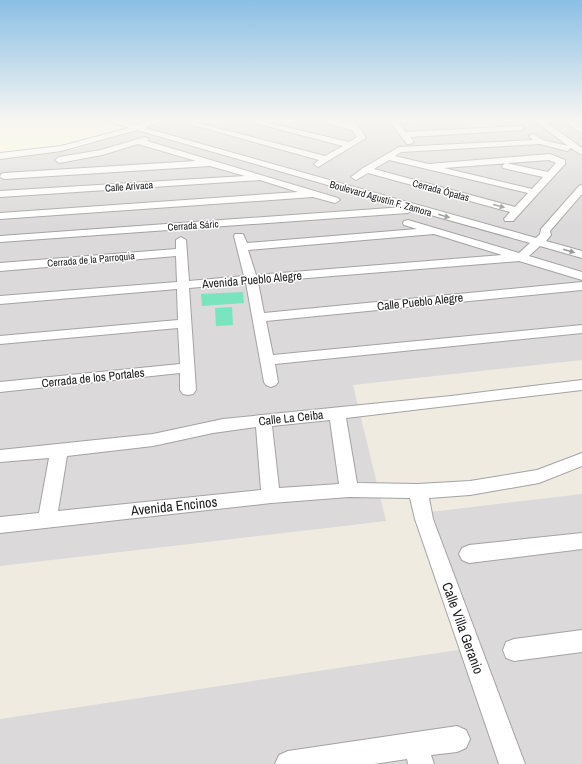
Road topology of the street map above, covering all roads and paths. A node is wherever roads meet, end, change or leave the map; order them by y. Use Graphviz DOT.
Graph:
graph roads {
  1 [pos="82,156"];
  2 [pos="112,156"];
  3 [pos="188,156"];
  4 [pos="237,156"];
  5 [pos="262,156"];
  6 [pos="313,156"];
  7 [pos="332,156"];
  8 [pos="559,156"];
  9 [pos="388,157"];
  10 [pos="554,158"];
  11 [pos="326,159"];
  12 [pos="52,161"];
  13 [pos="491,162"];
  14 [pos="210,163"];
  15 [pos="316,165"];
  16 [pos="14,166"];
  17 [pos="430,166"];
  18 [pos="150,168"];
  19 [pos="306,168"];
  20 [pos="366,170"];
  21 [pos="296,174"];
  22 [pos="4,176"];
  23 [pos="549,176"];
  24 [pos="356,177"];
  25 [pos="258,178"];
  26 [pos="0,185"];
  27 [pos="582,188"];
  28 [pos="534,192"];
  29 [pos="0,194"];
  30 [pos="312,194"];
  31 [pos="335,200"];
  32 [pos="396,202"];
  33 [pos="150,206"];
  34 [pos="420,209"];
  35 [pos="516,210"];
  36 [pos="386,211"];
  37 [pos="0,216"];
  38 [pos="509,219"];
  39 [pos="408,223"];
  40 [pos="435,231"];
  41 [pos="540,236"];
  42 [pos="0,239"];
  43 [pos="582,245"];
  44 [pos="582,255"];
  45 [pos="512,257"];
  46 [pos="0,267"];
  47 [pos="582,276"];
  48 [pos="250,280"];
  49 [pos="184,285"];
  50 [pos="582,286"];
  51 [pos="0,300"];
  52 [pos="258,318"];
  53 [pos="184,324"];
  54 [pos="582,329"];
  55 [pos="0,340"];
  56 [pos="267,360"];
  57 [pos="187,368"];
  58 [pos="271,382"];
  59 [pos="582,384"];
  60 [pos="0,387"];
  61 [pos="188,390"];
  62 [pos="336,414"];
  63 [pos="263,421"];
  64 [pos="59,451"];
  65 [pos="0,456"];
  66 [pos="582,459"];
  67 [pos="349,490"];
  68 [pos="418,491"];
  69 [pos="272,496"];
  70 [pos="47,520"];
  71 [pos="0,525"];
  72 [pos="582,541"];
  73 [pos="469,554"];
  74 [pos="582,641"];
  75 [pos="514,650"];
  76 [pos="457,739"];
  77 [pos="418,754"];
  78 [pos="288,764"];
  79 [pos="512,764"];
  1 -- 12 [label="street, Cerrada Sáric"];
  2 -- 18 [label="street"];
  3 -- 14 [label="street, Cerrada Sáric"];
  4 -- 21 [label="street, Boulevard Agustín F. Zamora"];
  5 -- 19 [label="street, Boulevard Agustín F. Zamora"];
  6 -- 11 [label="street"];
  7 -- 11 [label="street"];
  8 -- 10 [label="street, Cerrada Ópatas"];
  9 -- 17 [label="street, Cerrada Ópatas"];
  9 -- 20 [label="street"];
  10 -- 13 [label="street, Cerrada Ópatas"];
  10 -- 23 [label="street"];
  11 -- 15 [label="street"];
  13 -- 17 [label="street, Cerrada Ópatas"];
  13 -- 23 [label="street, Cerrada Ópatas"];
  14 -- 18 [label="street"];
  14 -- 25 [label="street, Cerrada Sáric"];
  16 -- 22 [label="street"];
  17 -- 28 [label="street, Cerrada Ópatas"];
  18 -- 22 [label="street"];
  18 -- 33 [label="street"];
  19 -- 21 [label="street"];
  19 -- 41 [label="street, Boulevard Agustín F. Zamora"];
  20 -- 24 [label="street"];
  20 -- 35 [label="street, Cerrada Ópatas, one-way"];
  21 -- 32 [label="street, Boulevard Agustín F. Zamora"];
  22 -- 26 [label="street"];
  23 -- 28 [label="street"];
  25 -- 30 [label="street, Cerrada Sáric"];
  25 -- 33 [label="street, Calle Arivaca"];
  27 -- 41 [label="street"];
  28 -- 35 [label="street"];
  29 -- 33 [label="street, Calle Arivaca"];
  30 -- 31 [label="street, Cerrada Sáric"];
  30 -- 33 [label="street, Cerrada Sáric"];
  32 -- 34 [label="street, Boulevard Agustín F. Zamora"];
  32 -- 36 [label="street"];
  33 -- 36 [label="street, Cerrada Sáric"];
  33 -- 37 [label="street, Cerrada Sáric"];
  33 -- 42 [label="street, Cerrada Sáric"];
  34 -- 36 [label="street, Cerrada Sáric"];
  34 -- 41 [label="street, Boulevard Agustín F. Zamora, one-way"];
  35 -- 38 [label="street"];
  39 -- 40 [label="street"];
  40 -- 45 [label="street"];
  40 -- 48 [label="street"];
  41 -- 43 [label="street, Boulevard Agustín F. Zamora"];
  41 -- 44 [label="street, Boulevard Agustín F. Zamora, one-way"];
  41 -- 45 [label="street"];
  45 -- 47 [label="street"];
  45 -- 48 [label="street, Avenida Pueblo Alegre"];
  46 -- 49 [label="street, Cerrada de la Parroquia"];
  48 -- 49 [label="street, Avenida Pueblo Alegre"];
  48 -- 52 [label="street"];
  49 -- 51 [label="street, Avenida Pueblo Alegre"];
  49 -- 53 [label="street"];
  50 -- 52 [label="street, Calle Pueblo Alegre"];
  52 -- 56 [label="street"];
  53 -- 55 [label="street"];
  53 -- 57 [label="street"];
  54 -- 56 [label="street"];
  56 -- 58 [label="street"];
  57 -- 60 [label="street, Cerrada de los Portales"];
  57 -- 61 [label="street"];
  59 -- 62 [label="street, Calle La Ceiba"];
  62 -- 63 [label="street, Calle La Ceiba"];
  62 -- 67 [label="street"];
  63 -- 64 [label="street, Calle La Ceiba"];
  63 -- 69 [label="street"];
  64 -- 65 [label="street, Calle La Ceiba"];
  64 -- 70 [label="street"];
  66 -- 68 [label="street, Avenida Encinos"];
  67 -- 68 [label="street, Avenida Encinos"];
  67 -- 69 [label="street, Avenida Encinos"];
  68 -- 79 [label="street, Calle Villa Geranio"];
  69 -- 70 [label="street, Avenida Encinos"];
  70 -- 71 [label="street, Avenida Encinos"];
  72 -- 73 [label="street"];
  74 -- 75 [label="street"];
  76 -- 77 [label="street"];
  77 -- 78 [label="street"];
}
